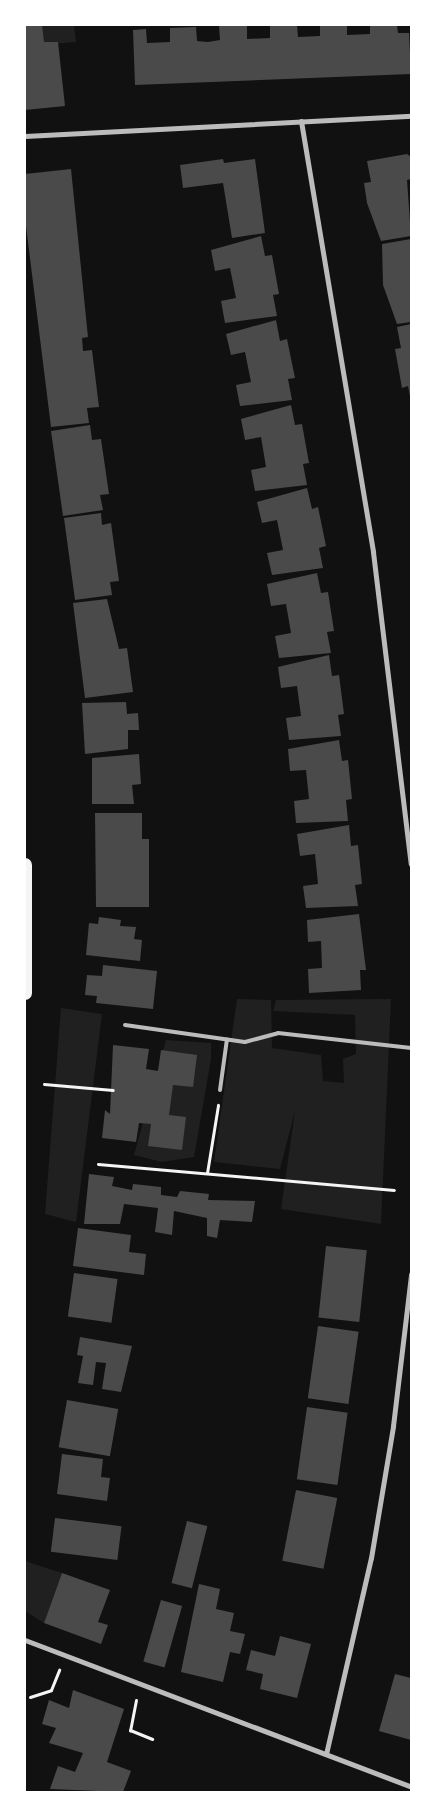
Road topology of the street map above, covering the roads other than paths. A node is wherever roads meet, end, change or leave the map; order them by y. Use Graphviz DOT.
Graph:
graph roads {
  1 [pos="411,116"];
  2 [pos="301,121"];
  3 [pos="25,136"];
  4 [pos="411,864"];
  5 [pos="25,865"];
  6 [pos="25,993"];
  7 [pos="125,1025"];
  8 [pos="227,1039"];
  9 [pos="411,1048"];
  10 [pos="220,1090"];
  11 [pos="411,1274"];
  12 [pos="25,1640"];
  13 [pos="326,1754"];
  14 [pos="411,1787"];
  1 -- 2 [label="street"];
  2 -- 3 [label="street"];
  2 -- 4 [label="street"];
  5 -- 6 [label="highway"];
  7 -- 8 [label="lane"];
  8 -- 9 [label="lane"];
  8 -- 10 [label="lane"];
  11 -- 13 [label="street"];
  12 -- 13 [label="street"];
  13 -- 14 [label="street"];
}
